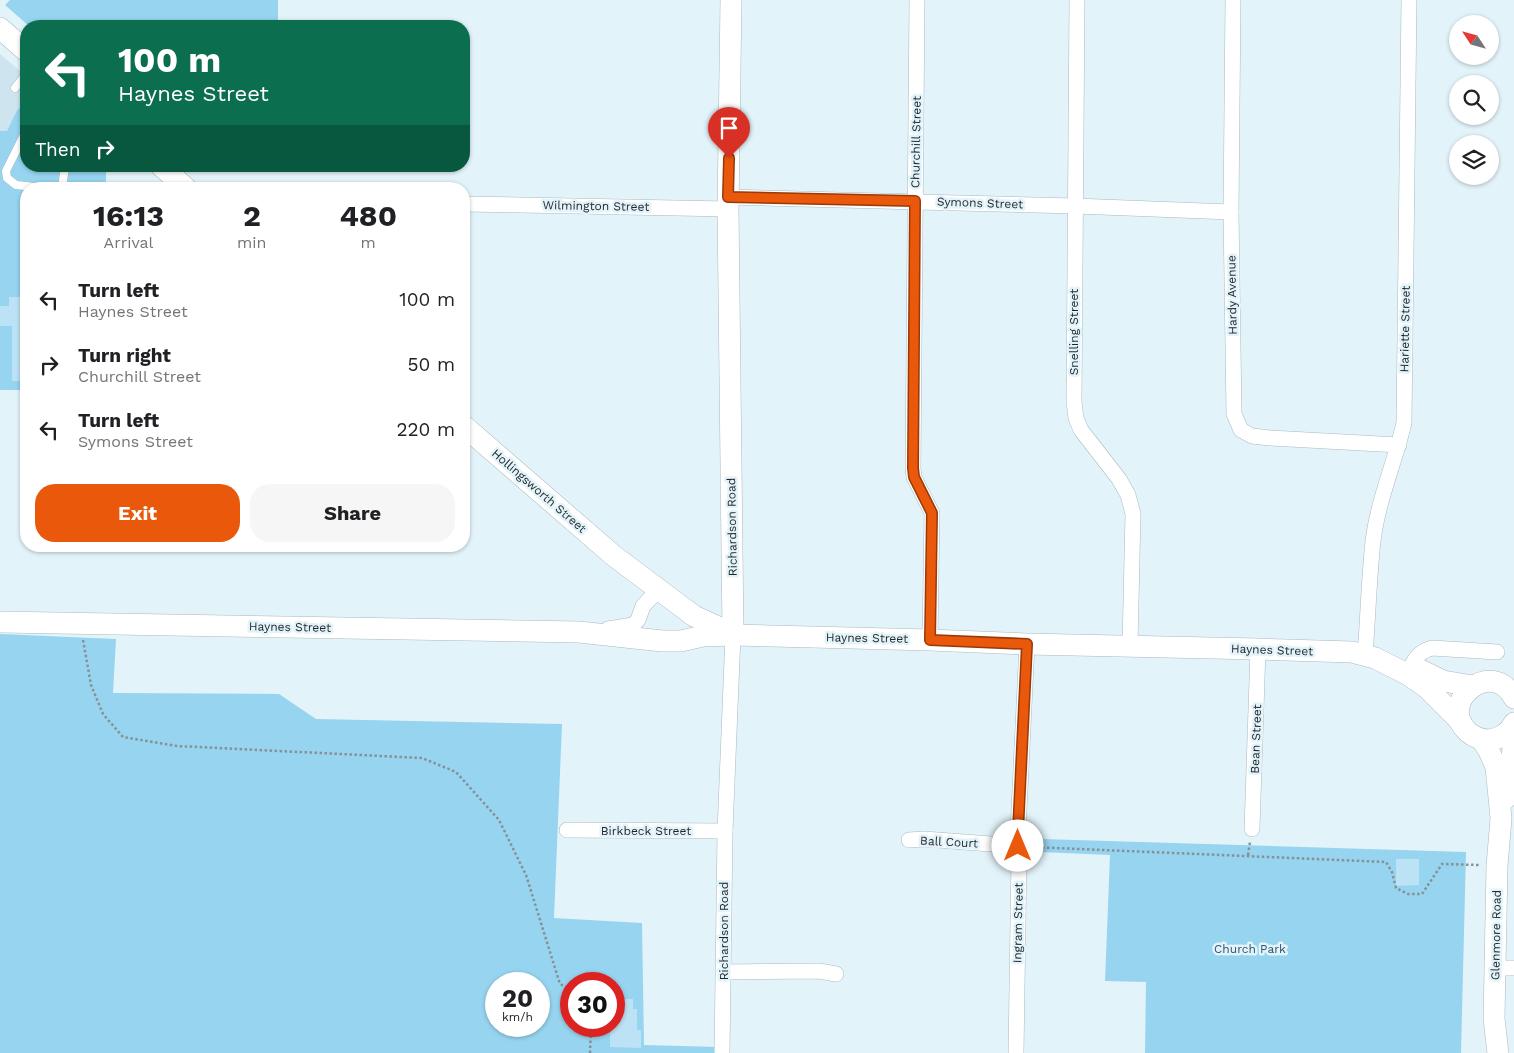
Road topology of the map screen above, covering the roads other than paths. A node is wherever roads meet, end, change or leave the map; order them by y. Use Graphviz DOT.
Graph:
graph roads {
  1 [pos="731,0"];
  2 [pos="917,0"];
  3 [pos="1077,0"];
  4 [pos="1233,0"];
  5 [pos="1409,0"];
  6 [pos="0,28"];
  7 [pos="20,46"];
  8 [pos="20,81"];
  9 [pos="14,88"];
  10 [pos="20,143"];
  11 [pos="168,172"];
  12 [pos="179,182"];
  13 [pos="20,185"];
  14 [pos="915,201"];
  15 [pos="728,203"];
  16 [pos="470,204"];
  17 [pos="1075,206"];
  18 [pos="1231,212"];
  19 [pos="470,431"];
  20 [pos="1399,445"];
  21 [pos="655,593"];
  22 [pos="0,622"];
  23 [pos="579,632"];
  24 [pos="733,634"];
  25 [pos="703,636"];
  26 [pos="930,640"];
  27 [pos="1027,644"];
  28 [pos="1130,646"];
  29 [pos="1258,649"];
  30 [pos="1497,652"];
  31 [pos="1375,658"];
  32 [pos="1409,670"];
  33 [pos="1505,681"];
  34 [pos="1472,686"];
  35 [pos="1514,698"];
  36 [pos="1461,722"];
  37 [pos="1514,723"];
  38 [pos="1514,735"];
  39 [pos="1481,739"];
  40 [pos="1512,787"];
  41 [pos="1501,818"];
  42 [pos="1252,829"];
  43 [pos="566,830"];
  44 [pos="725,831"];
  45 [pos="909,840"];
  46 [pos="1018,846"];
  47 [pos="1505,968"];
  48 [pos="724,972"];
  49 [pos="836,974"];
  50 [pos="722,1053"];
  51 [pos="1016,1053"];
  52 [pos="1498,1053"];
  1 -- 15 [label="street, Richardson Road"];
  2 -- 14 [label="street, Churchill Street"];
  3 -- 17 [label="street, Snelling Street"];
  4 -- 18 [label="street, Hardy Avenue"];
  5 -- 20 [label="street, Hariette Street"];
  6 -- 7 [label="street"];
  8 -- 9 [label="lane"];
  10 -- 13 [label="lane"];
  11 -- 12 [label="street"];
  14 -- 15 [label="street, Symons Street"];
  14 -- 17 [label="street, Symons Street"];
  14 -- 26 [label="street, Churchill Street"];
  15 -- 16 [label="street, Wilmington Street"];
  15 -- 24 [label="street, Richardson Road"];
  17 -- 18 [label="street, Symons Street"];
  17 -- 28 [label="street, Snelling Street"];
  18 -- 20 [label="street, Hardy Avenue"];
  19 -- 21 [label="street, Hollingsworth Street"];
  20 -- 31 [label="street, Hariette Street"];
  21 -- 23 [label="street, Haynes Street"];
  21 -- 24 [label="street, Hollingsworth Street"];
  21 -- 25 [label="street, Hollingsworth Street"];
  22 -- 23 [label="street, Haynes Street"];
  23 -- 25 [label="street, Haynes Street"];
  24 -- 25 [label="street, Haynes Street"];
  24 -- 26 [label="street, Haynes Street"];
  24 -- 44 [label="street, Richardson Road"];
  26 -- 27 [label="street, Haynes Street"];
  27 -- 28 [label="street, Haynes Street"];
  27 -- 46 [label="street, Ingram Street"];
  28 -- 29 [label="street, Haynes Street"];
  29 -- 31 [label="street, Haynes Street"];
  29 -- 42 [label="street, Bean Street"];
  30 -- 32 [label="street"];
  31 -- 32 [label="street, Haynes Street"];
  32 -- 34 [label="street, Haynes Street"];
  32 -- 36 [label="street, Haynes Street"];
  33 -- 34 [label="street, Haynes Street"];
  33 -- 35 [label="street"];
  34 -- 36 [label="street"];
  36 -- 39 [label="street, Haynes Street"];
  37 -- 39 [label="street"];
  38 -- 40 [label="street, Glenmore Road"];
  39 -- 41 [label="street, Glenmore Road"];
  40 -- 41 [label="street, Glenmore Road"];
  41 -- 47 [label="street, Glenmore Road"];
  43 -- 44 [label="street, Birkbeck Street"];
  44 -- 48 [label="street, Richardson Road"];
  45 -- 46 [label="street, Ball Court"];
  46 -- 51 [label="street, Ingram Street"];
  47 -- 52 [label="street, Glenmore Road"];
  48 -- 49 [label="street"];
  48 -- 50 [label="street, Richardson Road"];
}
